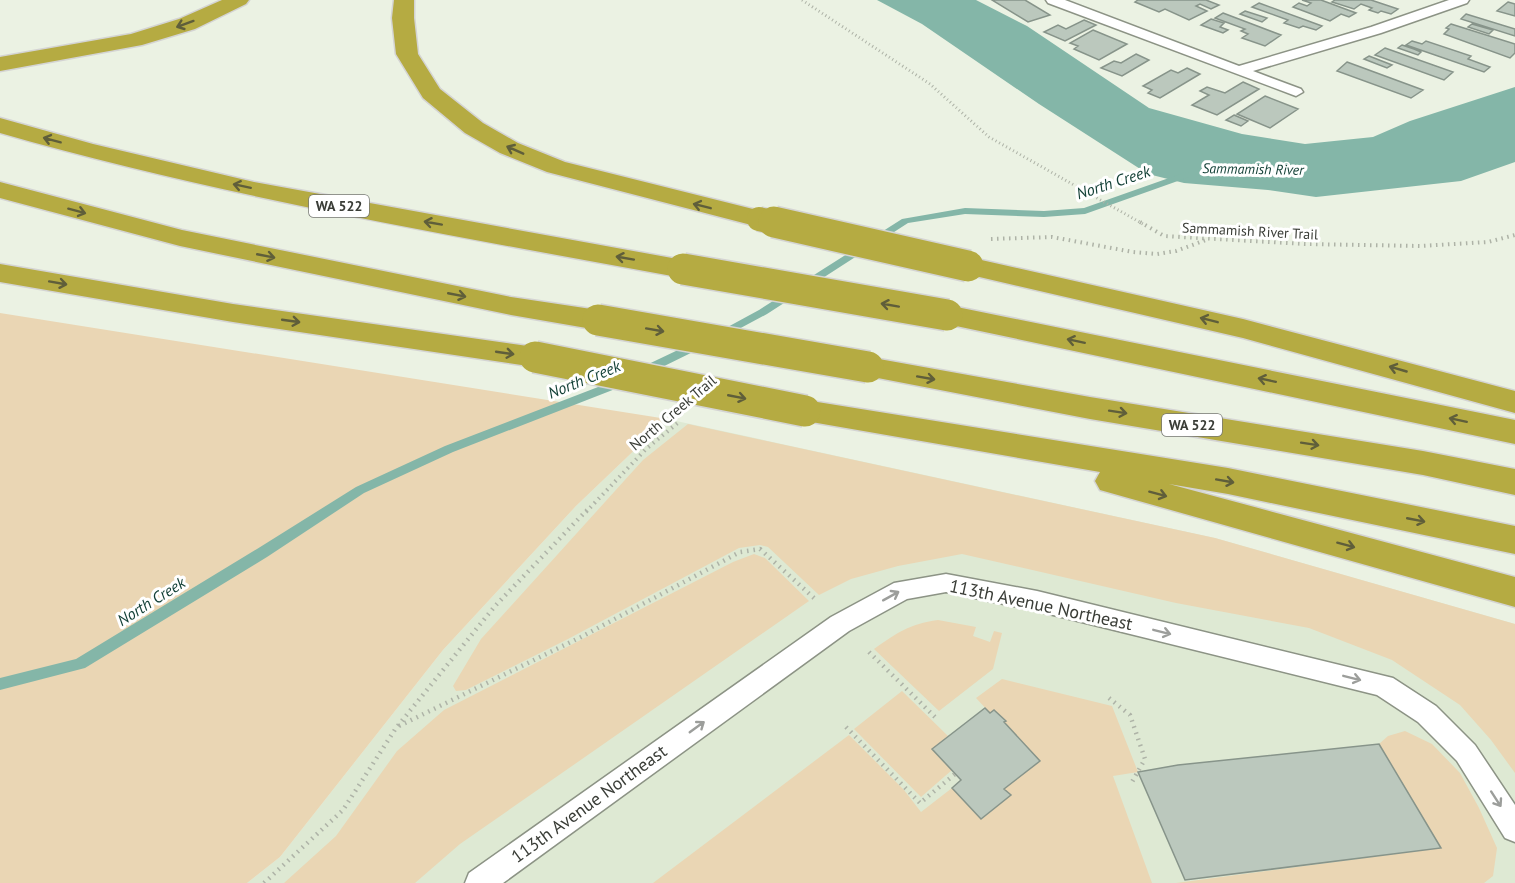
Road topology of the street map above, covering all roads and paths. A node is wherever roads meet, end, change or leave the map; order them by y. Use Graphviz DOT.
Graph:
graph roads {
  1 [pos="239,0"];
  2 [pos="404,0"];
  3 [pos="802,0"];
  4 [pos="1053,0"];
  5 [pos="1461,0"];
  6 [pos="1096,3"];
  7 [pos="1079,10"];
  8 [pos="0,64"];
  9 [pos="1240,70"];
  10 [pos="1296,92"];
  11 [pos="0,126"];
  12 [pos="0,190"];
  13 [pos="1515,235"];
  14 [pos="988,239"];
  15 [pos="1206,240"];
  16 [pos="0,273"];
  17 [pos="1515,402"];
  18 [pos="680,422"];
  19 [pos="1515,432"];
  20 [pos="940,434"];
  21 [pos="1515,482"];
  22 [pos="1515,540"];
  23 [pos="1515,591"];
  24 [pos="814,598"];
  25 [pos="869,652"];
  26 [pos="1109,698"];
  27 [pos="938,720"];
  28 [pos="846,727"];
  29 [pos="396,728"];
  30 [pos="955,774"];
  31 [pos="1132,783"];
  32 [pos="1515,829"];
  33 [pos="264,883"];
  34 [pos="478,883"];
  1 -- 8 [label="highway, one-way"];
  17 -- 2 [label="highway, one-way, bridge"];
  3 -- 15 [label="path, Sammamish River Trail"];
  4 -- 7 [label="lane"];
  5 -- 9 [label="lane"];
  6 -- 7 [label="lane"];
  7 -- 9 [label="lane"];
  9 -- 10 [label="lane"];
  19 -- 11 [label="highway, WA 522, one-way, bridge"];
  12 -- 21 [label="highway, WA 522, one-way, bridge"];
  13 -- 15 [label="path, Sammamish River Trail"];
  14 -- 15 [label="path"];
  16 -- 20 [label="highway, one-way, bridge"];
  18 -- 29 [label="path, North Creek Trail"];
  20 -- 22 [label="highway, one-way"];
  20 -- 23 [label="highway, one-way"];
  24 -- 29 [label="path"];
  25 -- 27 [label="path"];
  26 -- 31 [label="path"];
  28 -- 30 [label="path"];
  29 -- 33 [label="path, North Creek Trail"];
  34 -- 32 [label="lane, 113th Avenue Northeast, one-way"];
}
